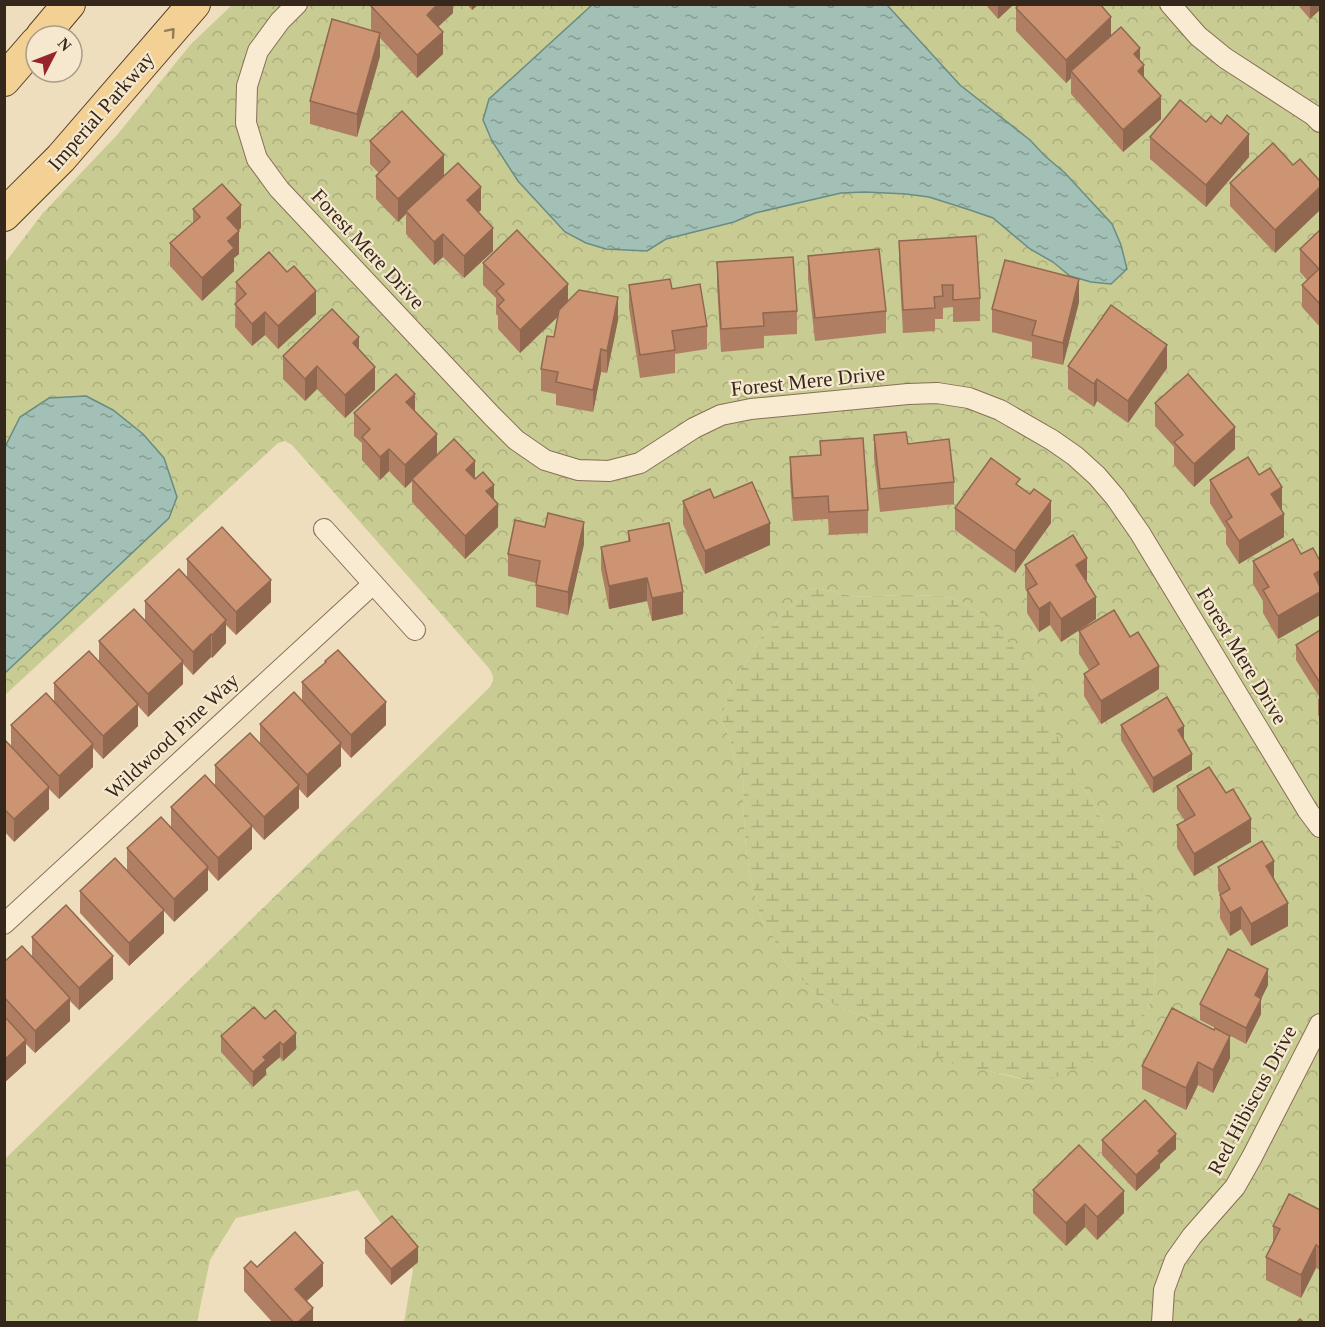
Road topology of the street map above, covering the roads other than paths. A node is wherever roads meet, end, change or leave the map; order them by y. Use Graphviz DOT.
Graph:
graph roads {
  1 [pos="69,4"];
  2 [pos="194,4"];
  3 [pos="297,4"];
  4 [pos="1170,4"];
  5 [pos="52,24"];
  6 [pos="24,57"];
  7 [pos="4,80"];
  8 [pos="1320,122"];
  9 [pos="4,215"];
  10 [pos="324,529"];
  11 [pos="373,584"];
  12 [pos="415,630"];
  13 [pos="1320,827"];
  14 [pos="4,924"];
  15 [pos="1320,1024"];
  16 [pos="1162,1323"];
  1 -- 5 [label="main road"];
  9 -- 2 [label="main road, Imperial Parkway, one-way"];
  3 -- 13 [label="street, Forest Mere Drive"];
  4 -- 8 [label="street"];
  6 -- 7 [label="main road"];
  10 -- 11 [label="street"];
  11 -- 12 [label="street"];
  11 -- 14 [label="street, Wildwood Pine Way"];
  15 -- 16 [label="street, Red Hibiscus Drive"];
}
